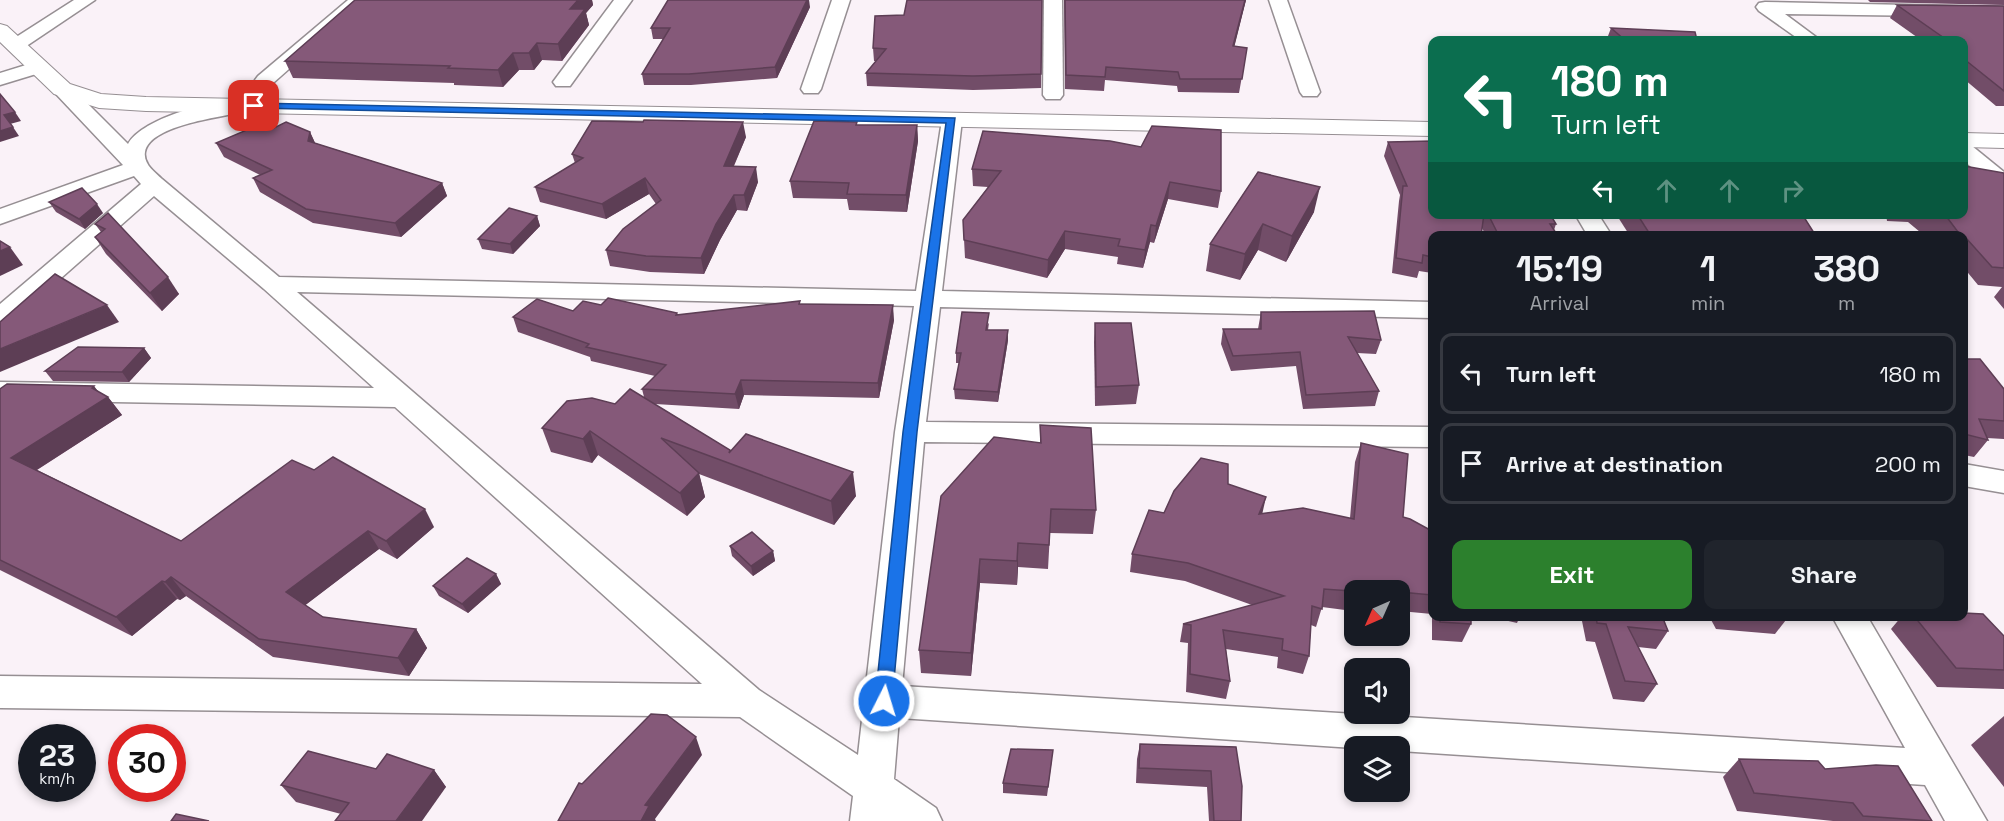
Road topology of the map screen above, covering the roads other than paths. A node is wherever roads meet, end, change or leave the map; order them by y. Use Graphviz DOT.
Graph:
graph roads {
  1 [pos="86,0"];
  2 [pos="358,0"];
  3 [pos="624,0"];
  4 [pos="841,0"];
  5 [pos="1053,0"];
  6 [pos="1278,0"];
  7 [pos="1761,4"];
  8 [pos="2004,12"];
  9 [pos="1805,36"];
  10 [pos="8,38"];
  11 [pos="39,67"];
  12 [pos="0,79"];
  13 [pos="265,80"];
  14 [pos="563,81"];
  15 [pos="62,89"];
  16 [pos="812,89"];
  17 [pos="1310,92"];
  18 [pos="1053,95"];
  19 [pos="254,106"];
  20 [pos="952,120"];
  21 [pos="1428,129"];
  22 [pos="1968,140"];
  23 [pos="2004,141"];
  24 [pos="1968,154"];
  25 [pos="146,176"];
  26 [pos="2004,183"];
  27 [pos="0,218"];
  28 [pos="273,284"];
  29 [pos="929,298"];
  30 [pos="1428,310"];
  31 [pos="0,318"];
  32 [pos="0,391"];
  33 [pos="401,398"];
  34 [pos="910,432"];
  35 [pos="1428,437"];
  36 [pos="1968,476"];
  37 [pos="2004,482"];
  38 [pos="1852,621"];
  39 [pos="0,692"];
  40 [pos="746,700"];
  41 [pos="884,701"];
  42 [pos="1937,768"];
  43 [pos="872,804"];
  44 [pos="922,821"];
  45 [pos="1967,821"];
  1 -- 10 [label="street"];
  2 -- 13 [label="street"];
  3 -- 14 [label="street"];
  4 -- 16 [label="street"];
  5 -- 18 [label="street"];
  6 -- 17 [label="street"];
  7 -- 8 [label="street"];
  7 -- 9 [label="street"];
  10 -- 11 [label="street"];
  11 -- 12 [label="street"];
  11 -- 15 [label="street"];
  15 -- 19 [label="street"];
  15 -- 25 [label="street"];
  19 -- 20 [label="street"];
  19 -- 25 [label="street"];
  20 -- 21 [label="street"];
  20 -- 29 [label="street"];
  22 -- 23 [label="street"];
  24 -- 26 [label="street"];
  25 -- 27 [label="street"];
  25 -- 28 [label="street"];
  25 -- 31 [label="street"];
  28 -- 29 [label="street"];
  28 -- 33 [label="street"];
  29 -- 30 [label="street"];
  29 -- 34 [label="street"];
  32 -- 33 [label="street"];
  33 -- 40 [label="street"];
  34 -- 35 [label="street"];
  34 -- 41 [label="street"];
  36 -- 37 [label="street"];
  38 -- 42 [label="street"];
  39 -- 40 [label="street"];
  40 -- 43 [label="street"];
  41 -- 42 [label="street"];
  41 -- 43 [label="street"];
  42 -- 45 [label="street"];
  43 -- 44 [label="street"];
}
